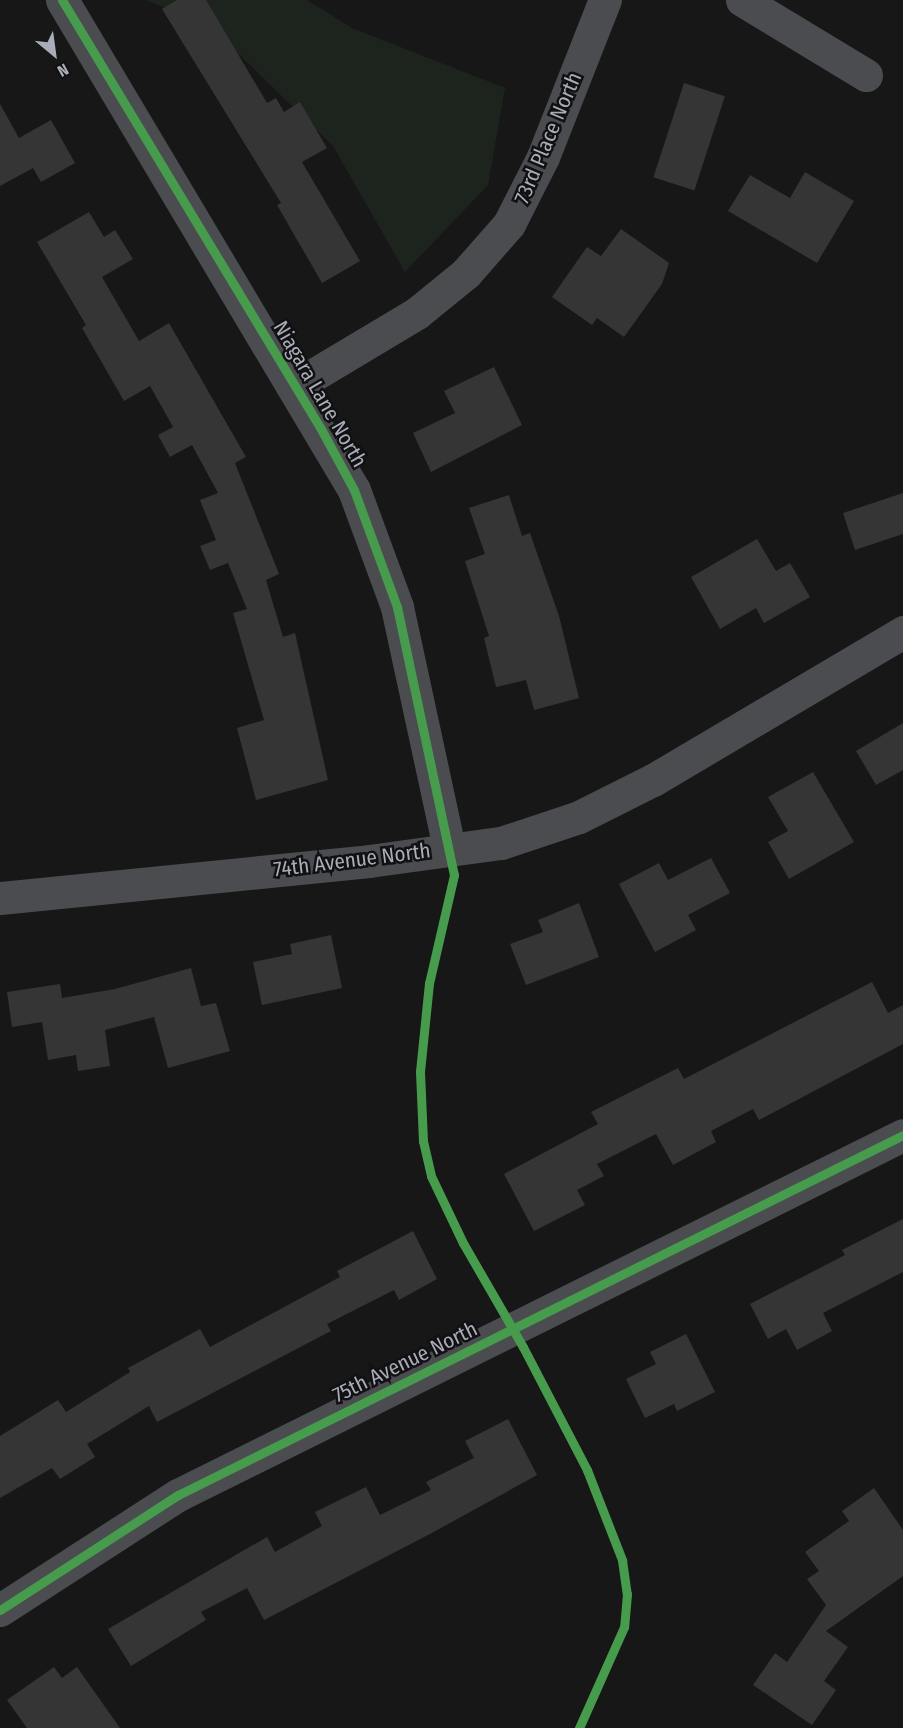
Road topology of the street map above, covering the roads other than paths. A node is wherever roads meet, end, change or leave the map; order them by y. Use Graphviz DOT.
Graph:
graph roads {
  1 [pos="62,0"];
  2 [pos="605,0"];
  3 [pos="742,0"];
  4 [pos="866,75"];
  5 [pos="295,386"];
  6 [pos="903,632"];
  7 [pos="449,848"];
  8 [pos="0,898"];
  9 [pos="903,1135"];
  10 [pos="0,1610"];
  1 -- 5 [label="street, Niagara Lane North"];
  2 -- 5 [label="street, 73rd Place North"];
  3 -- 4 [label="street"];
  5 -- 7 [label="street, Niagara Lane North"];
  6 -- 7 [label="street, 74th Avenue North"];
  7 -- 8 [label="street, 74th Avenue North"];
  9 -- 10 [label="street, 75th Avenue North"];
}
